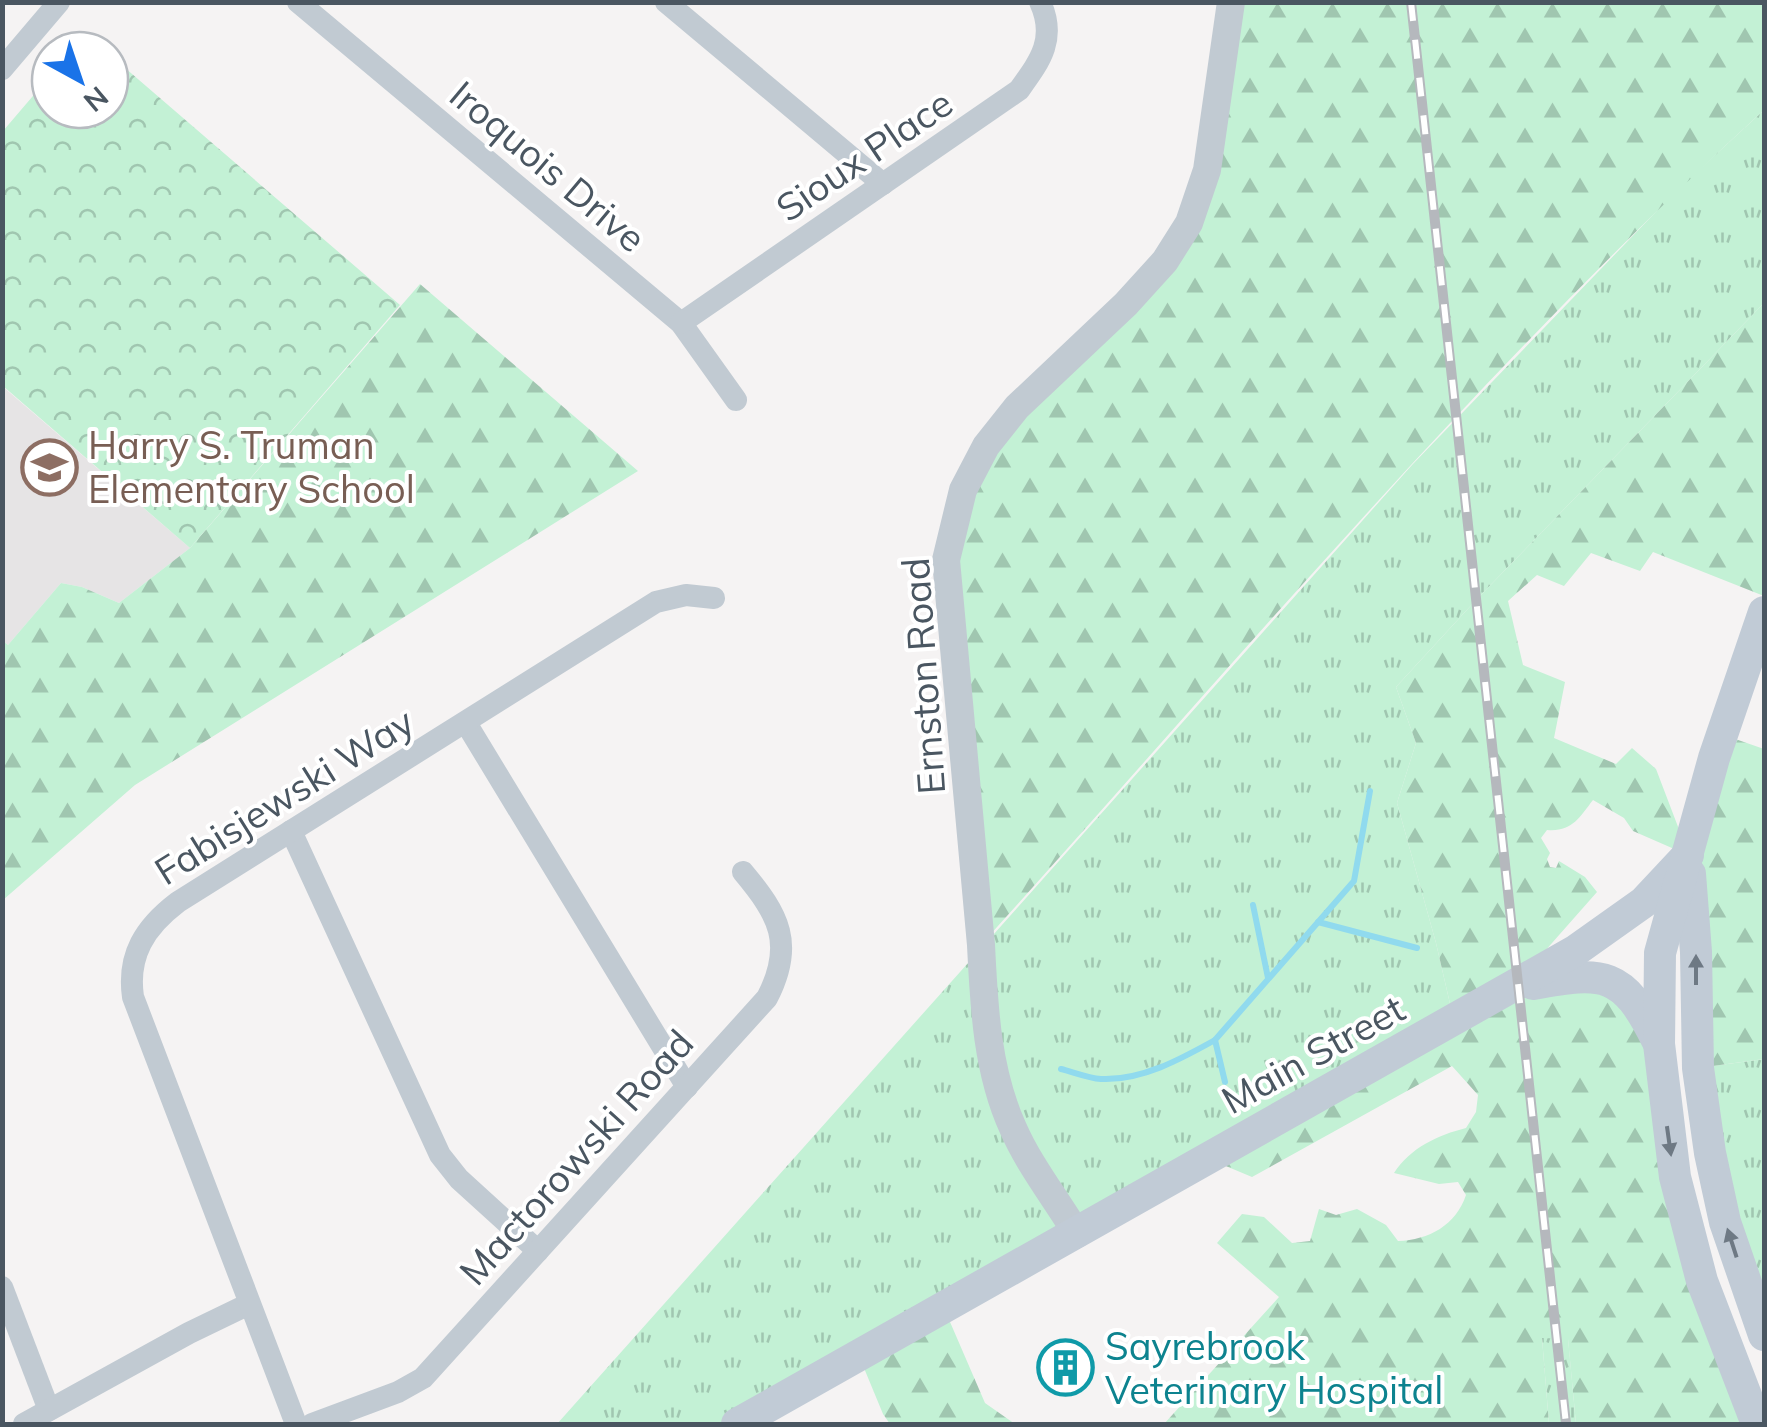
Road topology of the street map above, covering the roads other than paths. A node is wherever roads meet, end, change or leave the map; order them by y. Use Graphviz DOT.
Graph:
graph roads {
  1 [pos="59,2"];
  2 [pos="298,2"];
  3 [pos="666,2"];
  4 [pos="1230,2"];
  5 [pos="1044,10"];
  6 [pos="2,70"];
  7 [pos="883,184"];
  8 [pos="681,323"];
  9 [pos="736,400"];
  10 [pos="714,598"];
  11 [pos="1764,612"];
  12 [pos="466,723"];
  13 [pos="291,831"];
  14 [pos="1688,855"];
  15 [pos="743,872"];
  16 [pos="1513,987"];
  17 [pos="1659,1044"];
  18 [pos="687,1087"];
  19 [pos="1077,1234"];
  20 [pos="538,1251"];
  21 [pos="2,1287"];
  22 [pos="248,1304"];
  23 [pos="1764,1334"];
  24 [pos="50,1410"];
  25 [pos="24,1424"];
  26 [pos="296,1424"];
  27 [pos="312,1424"];
  28 [pos="737,1424"];
  29 [pos="1757,1424"];
  1 -- 6 [label="street"];
  2 -- 8 [label="street, Iroquois Drive"];
  3 -- 7 [label="street"];
  4 -- 19 [label="street, Ernston Road"];
  5 -- 7 [label="street, Sioux Place"];
  7 -- 8 [label="street, Sioux Place"];
  8 -- 9 [label="street, Iroquois Drive"];
  10 -- 12 [label="street, Fabisjewski Way"];
  11 -- 14 [label="main road, Main Street"];
  12 -- 13 [label="street, Fabisjewski Way"];
  12 -- 18 [label="street"];
  13 -- 20 [label="street"];
  13 -- 22 [label="street, Fabisjewski Way"];
  14 -- 16 [label="main road, Main Street"];
  14 -- 17 [label="main road"];
  23 -- 14 [label="main road, one-way"];
  15 -- 18 [label="street, Mactorowski Road"];
  16 -- 17 [label="main road"];
  16 -- 19 [label="main road, Main Street"];
  17 -- 29 [label="main road, one-way"];
  18 -- 20 [label="street, Mactorowski Road"];
  19 -- 28 [label="main road, Main Street"];
  20 -- 27 [label="street, Mactorowski Road"];
  21 -- 24 [label="street"];
  22 -- 24 [label="street"];
  22 -- 26 [label="street, Fabisjewski Way"];
  24 -- 25 [label="street"];
}
